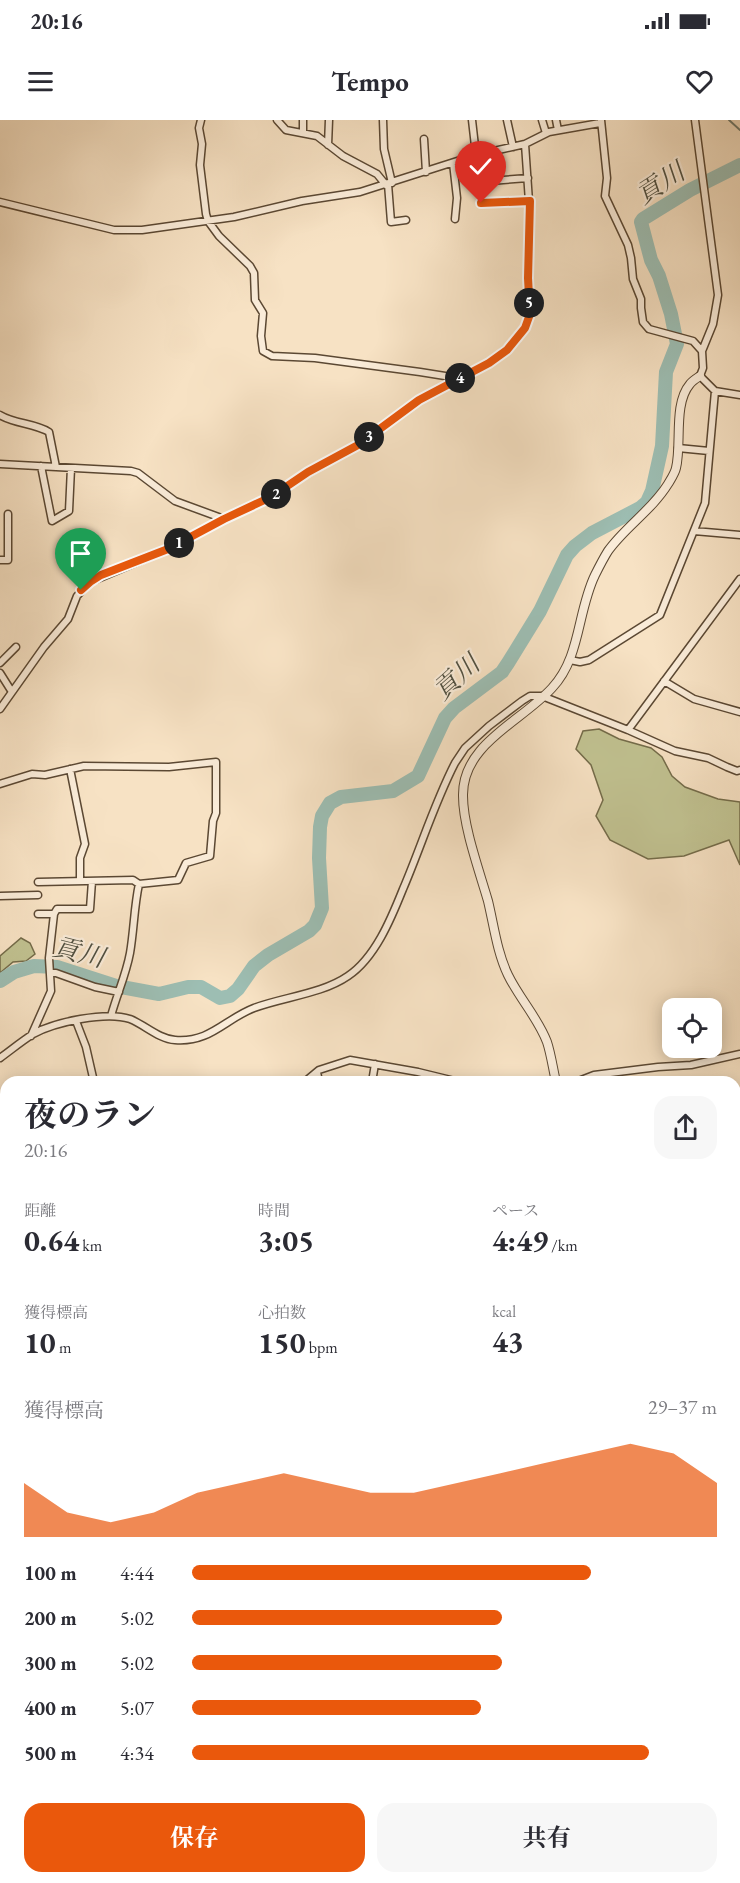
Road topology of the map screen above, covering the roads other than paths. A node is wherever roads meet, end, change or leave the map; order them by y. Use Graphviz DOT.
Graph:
graph roads {
  1 [pos="201,120"];
  2 [pos="277,120"];
  3 [pos="303,120"];
  4 [pos="329,120"];
  5 [pos="383,120"];
  6 [pos="472,120"];
  7 [pos="507,120"];
  8 [pos="542,120"];
  9 [pos="556,120"];
  10 [pos="695,120"];
  11 [pos="590,122"];
  12 [pos="601,122"];
  13 [pos="558,130"];
  14 [pos="303,133"];
  15 [pos="546,133"];
  16 [pos="424,139"];
  17 [pos="525,144"];
  18 [pos="328,146"];
  19 [pos="513,147"];
  20 [pos="489,152"];
  21 [pos="476,155"];
  22 [pos="453,163"];
  23 [pos="426,172"];
  24 [pos="528,178"];
  25 [pos="389,184"];
  26 [pos="530,201"];
  27 [pos="0,202"];
  28 [pos="481,203"];
  29 [pos="455,219"];
  30 [pos="406,220"];
  31 [pos="208,221"];
  32 [pos="702,351"];
  33 [pos="700,376"];
  34 [pos="454,381"];
  35 [pos="715,391"];
  36 [pos="740,395"];
  37 [pos="0,415"];
  38 [pos="678,448"];
  39 [pos="709,451"];
  40 [pos="0,464"];
  41 [pos="41,466"];
  42 [pos="56,467"];
  43 [pos="71,468"];
  44 [pos="8,514"];
  45 [pos="224,519"];
  46 [pos="0,525"];
  47 [pos="8,526"];
  48 [pos="694,531"];
  49 [pos="740,534"];
  50 [pos="0,560"];
  51 [pos="740,579"];
  52 [pos="16,647"];
  53 [pos="570,660"];
  54 [pos="0,663"];
  55 [pos="0,672"];
  56 [pos="664,681"];
  57 [pos="12,692"];
  58 [pos="543,696"];
  59 [pos="0,709"];
  60 [pos="740,712"];
  61 [pos="628,730"];
  62 [pos="70,769"];
  63 [pos="740,770"];
  64 [pos="0,784"];
  65 [pos="80,881"];
  66 [pos="92,881"];
  67 [pos="38,882"];
  68 [pos="139,884"];
  69 [pos="38,895"];
  70 [pos="0,896"];
  71 [pos="38,914"];
  72 [pos="54,914"];
  73 [pos="50,972"];
  74 [pos="120,992"];
  75 [pos="111,1016"];
  76 [pos="76,1021"];
  77 [pos="31,1036"];
  78 [pos="740,1054"];
  79 [pos="0,1058"];
  80 [pos="375,1064"];
  81 [pos="317,1072"];
  82 [pos="93,1076"];
  83 [pos="311,1076"];
  84 [pos="318,1076"];
  85 [pos="373,1076"];
  86 [pos="431,1076"];
  87 [pos="555,1076"];
  88 [pos="591,1076"];
  1 -- 31 [label="street"];
  2 -- 14 [label="street"];
  3 -- 14 [label="street"];
  4 -- 18 [label="street"];
  5 -- 25 [label="street"];
  6 -- 21 [label="street"];
  7 -- 19 [label="street"];
  8 -- 15 [label="street"];
  9 -- 13 [label="street"];
  10 -- 32 [label="street"];
  11 -- 12 [label="street"];
  11 -- 13 [label="street"];
  12 -- 32 [label="street"];
  13 -- 15 [label="street"];
  14 -- 18 [label="street"];
  15 -- 17 [label="street"];
  16 -- 23 [label="street"];
  17 -- 19 [label="street"];
  17 -- 24 [label="street"];
  18 -- 25 [label="street"];
  19 -- 20 [label="street"];
  20 -- 21 [label="street"];
  20 -- 24 [label="street"];
  21 -- 22 [label="street"];
  22 -- 23 [label="street"];
  22 -- 29 [label="street"];
  23 -- 25 [label="street"];
  24 -- 26 [label="street"];
  25 -- 30 [label="street"];
  25 -- 31 [label="street"];
  26 -- 28 [label="street"];
  26 -- 34 [label="street"];
  27 -- 31 [label="street"];
  31 -- 34 [label="street"];
  32 -- 33 [label="street"];
  33 -- 35 [label="street"];
  33 -- 38 [label="street"];
  34 -- 45 [label="street"];
  35 -- 36 [label="street"];
  35 -- 39 [label="street"];
  37 -- 42 [label="street"];
  38 -- 39 [label="street"];
  38 -- 53 [label="street"];
  39 -- 48 [label="street"];
  40 -- 41 [label="street"];
  41 -- 42 [label="street"];
  41 -- 43 [label="street"];
  42 -- 43 [label="street"];
  43 -- 45 [label="street"];
  44 -- 47 [label="street"];
  45 -- 57 [label="street"];
  46 -- 47 [label="street"];
  47 -- 50 [label="street"];
  48 -- 49 [label="street"];
  48 -- 53 [label="street"];
  51 -- 56 [label="street"];
  52 -- 54 [label="street"];
  53 -- 58 [label="street"];
  55 -- 57 [label="street"];
  56 -- 60 [label="street"];
  56 -- 61 [label="street"];
  57 -- 59 [label="street"];
  58 -- 61 [label="street"];
  58 -- 75 [label="street"];
  58 -- 87 [label="street"];
  61 -- 63 [label="street"];
  62 -- 64 [label="street"];
  62 -- 65 [label="street"];
  62 -- 68 [label="street"];
  65 -- 66 [label="street"];
  65 -- 67 [label="street"];
  66 -- 68 [label="street"];
  66 -- 72 [label="street"];
  68 -- 74 [label="street"];
  69 -- 70 [label="street"];
  71 -- 72 [label="street"];
  72 -- 73 [label="street"];
  73 -- 74 [label="street"];
  73 -- 77 [label="street"];
  74 -- 75 [label="street"];
  75 -- 76 [label="street"];
  76 -- 77 [label="street"];
  76 -- 82 [label="street"];
  77 -- 79 [label="street"];
  78 -- 88 [label="street"];
  80 -- 81 [label="street"];
  80 -- 85 [label="street"];
  80 -- 86 [label="street"];
  81 -- 83 [label="street"];
  81 -- 84 [label="street"];
}
